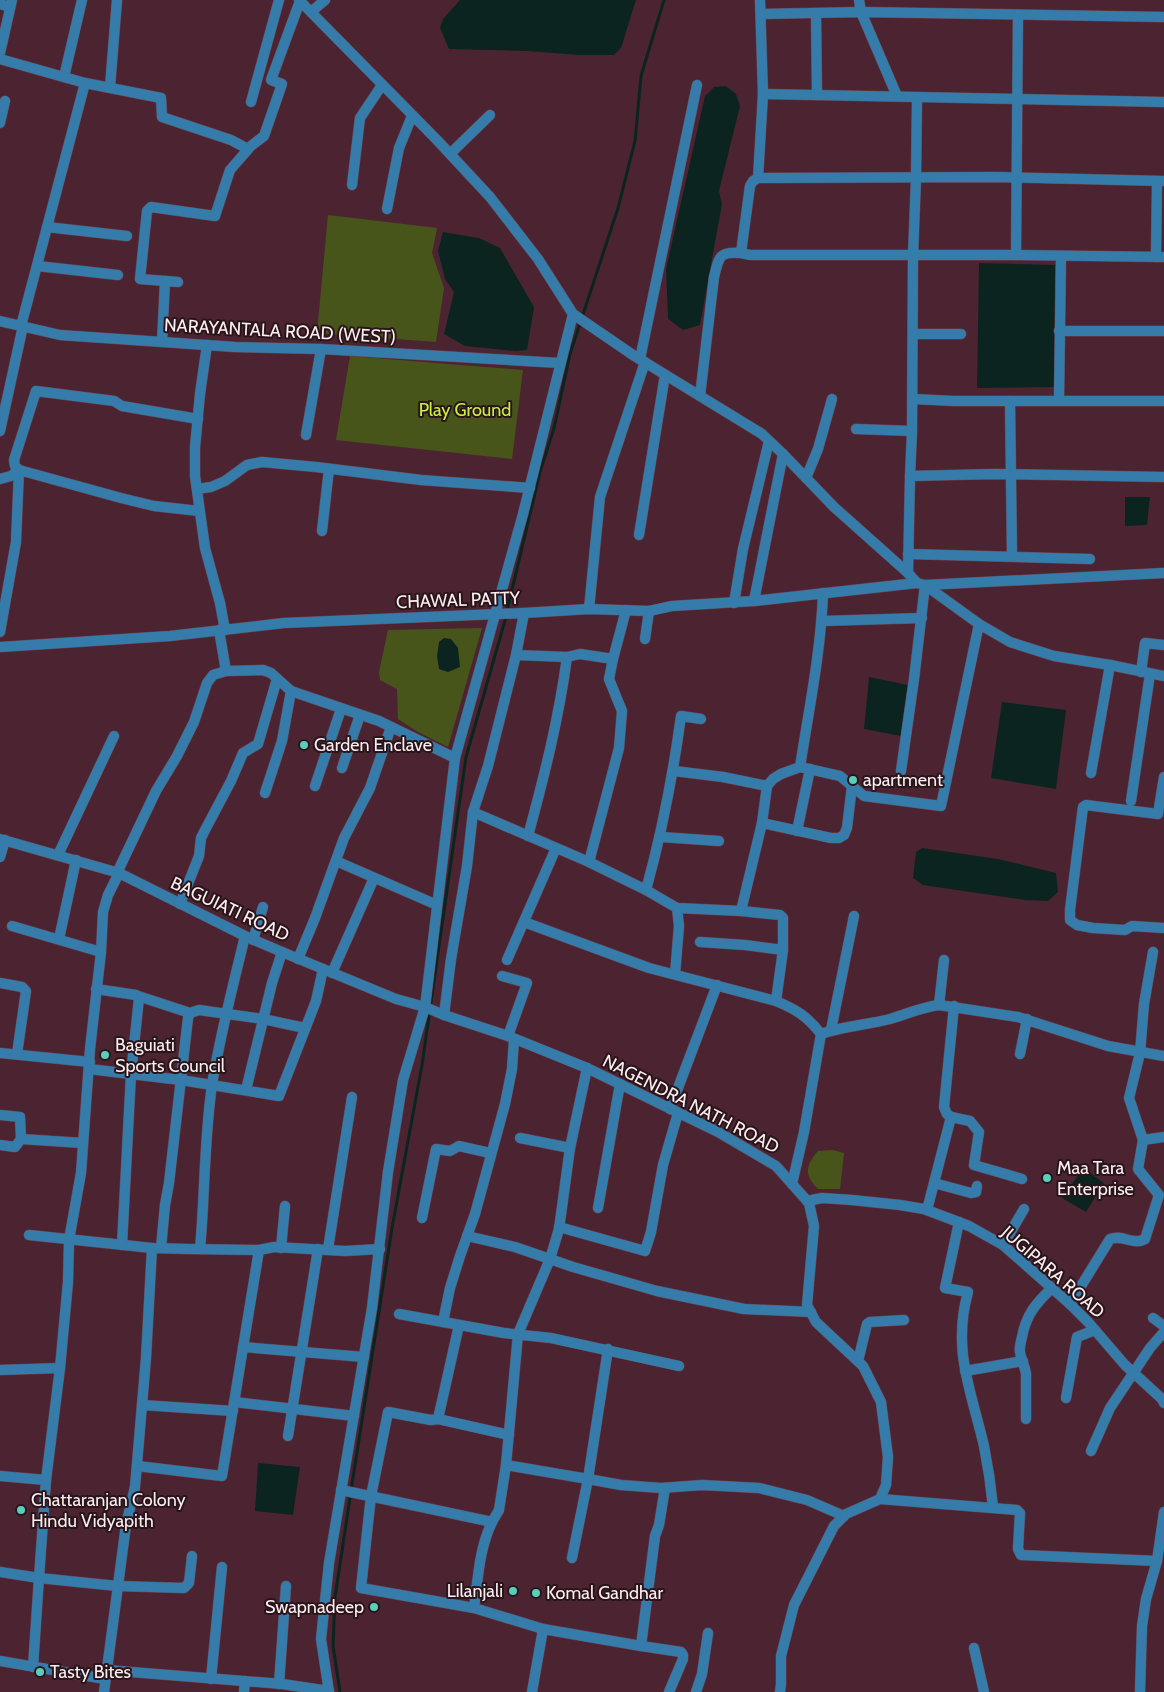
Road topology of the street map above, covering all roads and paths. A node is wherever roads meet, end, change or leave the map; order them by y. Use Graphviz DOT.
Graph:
graph roads {
  1 [pos="82,0"];
  2 [pos="116,0"];
  3 [pos="279,0"];
  4 [pos="325,0"];
  5 [pos="760,0"];
  6 [pos="859,0"];
  7 [pos="299,1"];
  8 [pos="7,3"];
  9 [pos="311,12"];
  10 [pos="861,12"];
  11 [pos="761,14"];
  12 [pos="816,14"];
  13 [pos="1018,15"];
  14 [pos="1164,17"];
  15 [pos="0,53"];
  16 [pos="0,59"];
  17 [pos="64,77"];
  18 [pos="85,83"];
  19 [pos="382,84"];
  20 [pos="698,85"];
  21 [pos="110,87"];
  22 [pos="763,94"];
  23 [pos="817,95"];
  24 [pos="897,96"];
  25 [pos="916,98"];
  26 [pos="1018,98"];
  27 [pos="5,101"];
  28 [pos="251,102"];
  29 [pos="1164,102"];
  30 [pos="490,115"];
  31 [pos="412,116"];
  32 [pos="0,123"];
  33 [pos="248,149"];
  34 [pos="450,154"];
  35 [pos="758,178"];
  36 [pos="916,178"];
  37 [pos="1017,178"];
  38 [pos="1160,181"];
  39 [pos="352,185"];
  40 [pos="387,209"];
  41 [pos="47,227"];
  42 [pos="127,236"];
  43 [pos="741,253"];
  44 [pos="1016,255"];
  45 [pos="913,256"];
  46 [pos="1061,256"];
  47 [pos="1160,257"];
  48 [pos="37,266"];
  49 [pos="118,276"];
  50 [pos="165,281"];
  51 [pos="178,282"];
  52 [pos="573,314"];
  53 [pos="0,321"];
  54 [pos="22,326"];
  55 [pos="1059,330"];
  56 [pos="1164,331"];
  57 [pos="913,334"];
  58 [pos="961,334"];
  59 [pos="162,342"];
  60 [pos="207,345"];
  61 [pos="321,349"];
  62 [pos="642,361"];
  63 [pos="560,363"];
  64 [pos="665,375"];
  65 [pos="700,396"];
  66 [pos="832,399"];
  67 [pos="913,399"];
  68 [pos="1059,400"];
  69 [pos="1010,401"];
  70 [pos="1164,401"];
  71 [pos="198,419"];
  72 [pos="856,429"];
  73 [pos="0,430"];
  74 [pos="912,431"];
  75 [pos="306,435"];
  76 [pos="770,441"];
  77 [pos="783,454"];
  78 [pos="329,469"];
  79 [pos="19,470"];
  80 [pos="1011,475"];
  81 [pos="910,476"];
  82 [pos="1164,477"];
  83 [pos="806,478"];
  84 [pos="0,479"];
  85 [pos="530,488"];
  86 [pos="197,490"];
  87 [pos="199,511"];
  88 [pos="322,531"];
  89 [pos="639,535"];
  90 [pos="908,554"];
  91 [pos="1012,556"];
  92 [pos="1090,559"];
  93 [pos="908,573"];
  94 [pos="1164,573"];
  95 [pos="921,584"];
  96 [pos="823,592"];
  97 [pos="754,601"];
  98 [pos="734,603"];
  99 [pos="589,609"];
  100 [pos="626,610"];
  101 [pos="649,611"];
  102 [pos="520,614"];
  103 [pos="495,615"];
  104 [pos="922,618"];
  105 [pos="822,621"];
  106 [pos="979,624"];
  107 [pos="222,630"];
  108 [pos="0,632"];
  109 [pos="645,639"];
  110 [pos="1164,645"];
  111 [pos="0,646"];
  112 [pos="516,654"];
  113 [pos="567,657"];
  114 [pos="613,659"];
  115 [pos="1110,665"];
  116 [pos="226,671"];
  117 [pos="1145,673"];
  118 [pos="1164,676"];
  119 [pos="277,679"];
  120 [pos="291,692"];
  121 [pos="341,709"];
  122 [pos="360,715"];
  123 [pos="701,719"];
  124 [pos="391,727"];
  125 [pos="114,736"];
  126 [pos="455,758"];
  127 [pos="342,768"];
  128 [pos="805,768"];
  129 [pos="674,771"];
  130 [pos="901,771"];
  131 [pos="1090,772"];
  132 [pos="1164,777"];
  133 [pos="316,786"];
  134 [pos="767,786"];
  135 [pos="852,786"];
  136 [pos="265,793"];
  137 [pos="1131,801"];
  138 [pos="473,812"];
  139 [pos="762,822"];
  140 [pos="796,831"];
  141 [pos="528,836"];
  142 [pos="661,837"];
  143 [pos="3,839"];
  144 [pos="719,841"];
  145 [pos="556,848"];
  146 [pos="58,855"];
  147 [pos="0,857"];
  148 [pos="76,860"];
  149 [pos="336,860"];
  150 [pos="588,862"];
  151 [pos="118,873"];
  152 [pos="374,878"];
  153 [pos="646,890"];
  154 [pos="180,904"];
  155 [pos="437,904"];
  156 [pos="263,907"];
  157 [pos="677,908"];
  158 [pos="741,911"];
  159 [pos="854,916"];
  160 [pos="524,922"];
  161 [pos="12,926"];
  162 [pos="1164,928"];
  163 [pos="249,938"];
  164 [pos="59,940"];
  165 [pos="700,942"];
  166 [pos="782,950"];
  167 [pos="101,952"];
  168 [pos="282,952"];
  169 [pos="1153,952"];
  170 [pos="298,959"];
  171 [pos="507,960"];
  172 [pos="944,960"];
  173 [pos="327,971"];
  174 [pos="675,974"];
  175 [pos="502,976"];
  176 [pos="0,983"];
  177 [pos="717,985"];
  178 [pos="96,989"];
  179 [pos="138,996"];
  180 [pos="776,1002"];
  181 [pos="939,1005"];
  182 [pos="425,1006"];
  183 [pos="954,1006"];
  184 [pos="190,1013"];
  185 [pos="226,1014"];
  186 [pos="444,1015"];
  187 [pos="263,1018"];
  188 [pos="1027,1019"];
  189 [pos="305,1028"];
  190 [pos="831,1030"];
  191 [pos="821,1034"];
  192 [pos="511,1038"];
  193 [pos="1140,1052"];
  194 [pos="0,1053"];
  195 [pos="16,1054"];
  196 [pos="1020,1054"];
  197 [pos="1164,1056"];
  198 [pos="89,1065"];
  199 [pos="587,1068"];
  200 [pos="131,1074"];
  201 [pos="181,1080"];
  202 [pos="620,1084"];
  203 [pos="212,1086"];
  204 [pos="246,1090"];
  205 [pos="352,1097"];
  206 [pos="674,1111"];
  207 [pos="0,1116"];
  208 [pos="951,1117"];
  209 [pos="520,1138"];
  210 [pos="1164,1138"];
  211 [pos="21,1139"];
  212 [pos="1143,1140"];
  213 [pos="83,1143"];
  214 [pos="0,1145"];
  215 [pos="570,1148"];
  216 [pos="490,1153"];
  217 [pos="1022,1179"];
  218 [pos="934,1183"];
  219 [pos="792,1184"];
  220 [pos="977,1186"];
  221 [pos="806,1201"];
  222 [pos="285,1206"];
  223 [pos="598,1208"];
  224 [pos="1024,1209"];
  225 [pos="927,1210"];
  226 [pos="422,1218"];
  227 [pos="959,1222"];
  228 [pos="559,1227"];
  229 [pos="29,1235"];
  230 [pos="468,1236"];
  231 [pos="70,1240"];
  232 [pos="122,1245"];
  233 [pos="1003,1245"];
  234 [pos="156,1248"];
  235 [pos="281,1248"];
  236 [pos="200,1249"];
  237 [pos="323,1249"];
  238 [pos="380,1249"];
  239 [pos="259,1250"];
  240 [pos="550,1259"];
  241 [pos="1052,1288"];
  242 [pos="1070,1304"];
  243 [pos="811,1312"];
  244 [pos="399,1314"];
  245 [pos="1153,1318"];
  246 [pos="904,1320"];
  247 [pos="443,1322"];
  248 [pos="459,1325"];
  249 [pos="1164,1326"];
  250 [pos="1095,1330"];
  251 [pos="1164,1332"];
  252 [pos="518,1334"];
  253 [pos="243,1347"];
  254 [pos="608,1349"];
  255 [pos="302,1351"];
  256 [pos="364,1357"];
  257 [pos="1023,1361"];
  258 [pos="858,1362"];
  259 [pos="679,1366"];
  260 [pos="60,1368"];
  261 [pos="0,1370"];
  262 [pos="965,1371"];
  263 [pos="1134,1373"];
  264 [pos="1066,1398"];
  265 [pos="1164,1403"];
  266 [pos="142,1405"];
  267 [pos="234,1406"];
  268 [pos="292,1408"];
  269 [pos="354,1416"];
  270 [pos="438,1419"];
  271 [pos="1026,1419"];
  272 [pos="509,1435"];
  273 [pos="288,1436"];
  274 [pos="1091,1452"];
  275 [pos="506,1465"];
  276 [pos="138,1466"];
  277 [pos="0,1476"];
  278 [pos="588,1479"];
  279 [pos="46,1480"];
  280 [pos="665,1488"];
  281 [pos="344,1491"];
  282 [pos="372,1496"];
  283 [pos="880,1499"];
  284 [pos="993,1507"];
  285 [pos="1164,1512"];
  286 [pos="844,1516"];
  287 [pos="492,1522"];
  288 [pos="192,1556"];
  289 [pos="572,1558"];
  290 [pos="1157,1561"];
  291 [pos="222,1567"];
  292 [pos="0,1572"];
  293 [pos="1159,1575"];
  294 [pos="39,1578"];
  295 [pos="117,1586"];
  296 [pos="286,1586"];
  297 [pos="474,1608"];
  298 [pos="543,1629"];
  299 [pos="708,1633"];
  300 [pos="641,1646"];
  301 [pos="974,1648"];
  302 [pos="0,1662"];
  303 [pos="33,1666"];
  304 [pos="105,1675"];
  305 [pos="211,1678"];
  306 [pos="279,1684"];
  307 [pos="245,1687"];
  308 [pos="104,1692"];
  309 [pos="329,1692"];
  310 [pos="532,1692"];
  311 [pos="669,1692"];
  312 [pos="696,1692"];
  313 [pos="780,1692"];
  314 [pos="984,1692"];
  315 [pos="1140,1692"];
  1 -- 17 [label="street"];
  2 -- 21 [label="street"];
  3 -- 28 [label="street"];
  4 -- 9 [label="street"];
  5 -- 11 [label="street"];
  6 -- 10 [label="street"];
  7 -- 9 [label="street"];
  7 -- 33 [label="street"];
  8 -- 15 [label="street"];
  9 -- 19 [label="street"];
  10 -- 12 [label="street"];
  10 -- 13 [label="street"];
  10 -- 24 [label="street"];
  11 -- 12 [label="street"];
  11 -- 22 [label="street"];
  12 -- 23 [label="street"];
  13 -- 14 [label="street"];
  13 -- 26 [label="street"];
  16 -- 17 [label="street"];
  17 -- 18 [label="street"];
  18 -- 21 [label="street"];
  18 -- 41 [label="street"];
  19 -- 31 [label="street"];
  19 -- 39 [label="street"];
  20 -- 62 [label="street"];
  21 -- 33 [label="street"];
  22 -- 23 [label="street"];
  22 -- 35 [label="street"];
  23 -- 24 [label="street"];
  24 -- 25 [label="street"];
  25 -- 26 [label="street"];
  25 -- 36 [label="street"];
  26 -- 29 [label="street"];
  26 -- 37 [label="street"];
  27 -- 32 [label="street"];
  30 -- 34 [label="street"];
  31 -- 34 [label="street"];
  31 -- 40 [label="street"];
  33 -- 50 [label="street"];
  34 -- 52 [label="street"];
  35 -- 36 [label="street"];
  35 -- 43 [label="street"];
  36 -- 37 [label="street"];
  36 -- 45 [label="street"];
  37 -- 38 [label="street"];
  37 -- 44 [label="street"];
  38 -- 47 [label="street"];
  41 -- 42 [label="street"];
  41 -- 48 [label="street"];
  43 -- 45 [label="street"];
  43 -- 65 [label="street"];
  44 -- 45 [label="street"];
  44 -- 46 [label="street"];
  45 -- 57 [label="street"];
  46 -- 47 [label="street"];
  46 -- 55 [label="street"];
  48 -- 49 [label="street"];
  48 -- 54 [label="street"];
  50 -- 51 [label="street"];
  50 -- 59 [label="street"];
  52 -- 62 [label="street"];
  52 -- 63 [label="street"];
  53 -- 54 [label="street, NARAYANTALA ROAD (WEST)"];
  54 -- 59 [label="street, NARAYANTALA ROAD (WEST)"];
  54 -- 73 [label="street"];
  55 -- 56 [label="street"];
  55 -- 68 [label="street"];
  57 -- 58 [label="street"];
  57 -- 67 [label="street"];
  59 -- 60 [label="street, NARAYANTALA ROAD (WEST)"];
  60 -- 61 [label="street, NARAYANTALA ROAD (WEST)"];
  60 -- 71 [label="street"];
  61 -- 63 [label="street, NARAYANTALA ROAD (WEST)"];
  61 -- 75 [label="street"];
  62 -- 64 [label="street"];
  62 -- 99 [label="street"];
  63 -- 85 [label="street"];
  64 -- 65 [label="street"];
  64 -- 89 [label="street"];
  65 -- 76 [label="street"];
  66 -- 83 [label="street"];
  67 -- 69 [label="street"];
  67 -- 74 [label="street"];
  68 -- 69 [label="street"];
  68 -- 70 [label="street"];
  69 -- 80 [label="street"];
  71 -- 79 [label="street"];
  71 -- 86 [label="street"];
  72 -- 74 [label="street"];
  74 -- 81 [label="street"];
  76 -- 77 [label="street"];
  76 -- 98 [label="street"];
  77 -- 83 [label="street"];
  77 -- 97 [label="street"];
  78 -- 85 [label="street"];
  78 -- 86 [label="street"];
  78 -- 88 [label="street"];
  79 -- 84 [label="street"];
  79 -- 87 [label="street"];
  79 -- 108 [label="street"];
  80 -- 81 [label="street"];
  80 -- 82 [label="street"];
  80 -- 91 [label="street"];
  81 -- 90 [label="street"];
  83 -- 93 [label="street"];
  85 -- 103 [label="street"];
  86 -- 87 [label="street"];
  87 -- 107 [label="street"];
  90 -- 91 [label="street"];
  90 -- 93 [label="street"];
  91 -- 92 [label="street"];
  93 -- 95 [label="street"];
  94 -- 95 [label="street, CHAWAL PATTY"];
  95 -- 96 [label="street, CHAWAL PATTY"];
  95 -- 104 [label="street"];
  95 -- 106 [label="street"];
  96 -- 97 [label="street, CHAWAL PATTY"];
  96 -- 105 [label="street"];
  97 -- 98 [label="street, CHAWAL PATTY"];
  98 -- 101 [label="street, CHAWAL PATTY"];
  99 -- 100 [label="street, CHAWAL PATTY"];
  99 -- 102 [label="street, CHAWAL PATTY"];
  100 -- 101 [label="street, CHAWAL PATTY"];
  100 -- 114 [label="street"];
  101 -- 109 [label="street"];
  102 -- 103 [label="street, CHAWAL PATTY"];
  102 -- 112 [label="street"];
  103 -- 107 [label="street, CHAWAL PATTY"];
  103 -- 126 [label="street"];
  104 -- 105 [label="street"];
  104 -- 130 [label="street"];
  105 -- 128 [label="street"];
  106 -- 115 [label="street"];
  106 -- 135 [label="street"];
  107 -- 111 [label="street, CHAWAL PATTY"];
  107 -- 116 [label="street"];
  110 -- 117 [label="street"];
  112 -- 113 [label="street"];
  112 -- 138 [label="street"];
  113 -- 114 [label="street"];
  113 -- 141 [label="street"];
  114 -- 150 [label="street"];
  115 -- 117 [label="street"];
  115 -- 131 [label="street"];
  116 -- 119 [label="street"];
  116 -- 151 [label="street"];
  117 -- 118 [label="street"];
  117 -- 137 [label="street"];
  119 -- 120 [label="street"];
  119 -- 154 [label="street"];
  120 -- 121 [label="street"];
  120 -- 136 [label="street"];
  121 -- 122 [label="street"];
  121 -- 133 [label="street"];
  122 -- 124 [label="street"];
  122 -- 127 [label="street"];
  123 -- 129 [label="street"];
  124 -- 126 [label="street"];
  124 -- 149 [label="street"];
  125 -- 146 [label="street"];
  126 -- 155 [label="street"];
  128 -- 134 [label="street"];
  128 -- 135 [label="street"];
  128 -- 140 [label="street"];
  129 -- 134 [label="street"];
  129 -- 142 [label="street"];
  132 -- 162 [label="street"];
  134 -- 139 [label="street"];
  135 -- 140 [label="street"];
  138 -- 141 [label="street"];
  138 -- 186 [label="street"];
  139 -- 140 [label="street"];
  139 -- 158 [label="street"];
  141 -- 145 [label="street"];
  142 -- 144 [label="street"];
  142 -- 153 [label="street"];
  143 -- 146 [label="street, BAGUIATI ROAD"];
  143 -- 147 [label="street"];
  145 -- 150 [label="street"];
  145 -- 160 [label="street"];
  146 -- 148 [label="street, BAGUIATI ROAD"];
  148 -- 151 [label="street, BAGUIATI ROAD"];
  148 -- 164 [label="street"];
  149 -- 152 [label="street"];
  149 -- 170 [label="street"];
  150 -- 153 [label="street"];
  151 -- 154 [label="street, BAGUIATI ROAD"];
  151 -- 167 [label="street"];
  152 -- 155 [label="street"];
  152 -- 173 [label="street"];
  153 -- 157 [label="street"];
  154 -- 163 [label="street, BAGUIATI ROAD"];
  155 -- 182 [label="street"];
  156 -- 163 [label="street"];
  157 -- 158 [label="street"];
  157 -- 174 [label="street"];
  158 -- 166 [label="street"];
  159 -- 190 [label="street"];
  160 -- 171 [label="street"];
  160 -- 174 [label="street"];
  161 -- 164 [label="street"];
  163 -- 168 [label="street, BAGUIATI ROAD"];
  163 -- 185 [label="street"];
  164 -- 167 [label="street"];
  165 -- 166 [label="street"];
  166 -- 180 [label="street"];
  167 -- 178 [label="street"];
  168 -- 170 [label="street, BAGUIATI ROAD"];
  168 -- 187 [label="street"];
  169 -- 193 [label="street"];
  170 -- 173 [label="street, BAGUIATI ROAD"];
  172 -- 181 [label="street"];
  173 -- 182 [label="street, BAGUIATI ROAD"];
  173 -- 189 [label="street"];
  174 -- 177 [label="street"];
  175 -- 192 [label="street"];
  176 -- 195 [label="street"];
  177 -- 180 [label="street"];
  177 -- 206 [label="street"];
  178 -- 179 [label="street"];
  178 -- 198 [label="street"];
  179 -- 184 [label="street"];
  179 -- 200 [label="street"];
  180 -- 191 [label="street"];
  181 -- 183 [label="street"];
  181 -- 190 [label="street"];
  182 -- 186 [label="street, BAGUIATI ROAD"];
  182 -- 238 [label="street"];
  183 -- 188 [label="street"];
  183 -- 208 [label="street"];
  184 -- 185 [label="street"];
  184 -- 201 [label="street"];
  185 -- 187 [label="street"];
  185 -- 203 [label="street"];
  186 -- 192 [label="street, NAGENDRA NATH ROAD"];
  187 -- 189 [label="street"];
  187 -- 204 [label="street"];
  188 -- 193 [label="street"];
  188 -- 196 [label="street"];
  189 -- 204 [label="street"];
  190 -- 191 [label="street"];
  191 -- 219 [label="street"];
  192 -- 199 [label="street, NAGENDRA NATH ROAD"];
  192 -- 216 [label="street"];
  193 -- 197 [label="street"];
  193 -- 212 [label="street"];
  194 -- 195 [label="street"];
  195 -- 198 [label="street"];
  198 -- 200 [label="street"];
  198 -- 213 [label="street"];
  199 -- 202 [label="street, NAGENDRA NATH ROAD"];
  199 -- 215 [label="street"];
  200 -- 201 [label="street"];
  200 -- 232 [label="street"];
  201 -- 203 [label="street"];
  201 -- 234 [label="street"];
  202 -- 206 [label="street, NAGENDRA NATH ROAD"];
  202 -- 223 [label="street"];
  203 -- 204 [label="street"];
  203 -- 236 [label="street"];
  205 -- 237 [label="street"];
  206 -- 219 [label="street, NAGENDRA NATH ROAD"];
  206 -- 228 [label="street"];
  207 -- 211 [label="street"];
  208 -- 217 [label="street"];
  208 -- 218 [label="street"];
  209 -- 215 [label="street"];
  210 -- 212 [label="street"];
  211 -- 213 [label="street"];
  211 -- 214 [label="street"];
  212 -- 242 [label="street"];
  213 -- 231 [label="street"];
  215 -- 228 [label="street"];
  216 -- 226 [label="street"];
  216 -- 230 [label="street"];
  218 -- 220 [label="street"];
  218 -- 225 [label="street"];
  219 -- 221 [label="street, NAGENDRA NATH ROAD"];
  221 -- 225 [label="street, JUGIPARA ROAD"];
  221 -- 243 [label="street, NAGENDRA NATH ROAD"];
  222 -- 235 [label="street"];
  224 -- 233 [label="street"];
  225 -- 227 [label="street, JUGIPARA ROAD"];
  227 -- 233 [label="street, JUGIPARA ROAD"];
  227 -- 262 [label="street"];
  228 -- 240 [label="street"];
  229 -- 231 [label="street"];
  230 -- 240 [label="street"];
  230 -- 247 [label="street"];
  231 -- 232 [label="street"];
  231 -- 260 [label="street"];
  232 -- 234 [label="street"];
  233 -- 241 [label="street, JUGIPARA ROAD"];
  234 -- 236 [label="street"];
  234 -- 266 [label="street"];
  235 -- 237 [label="street"];
  235 -- 239 [label="street"];
  236 -- 239 [label="street"];
  237 -- 238 [label="street"];
  237 -- 255 [label="street"];
  238 -- 256 [label="street"];
  239 -- 253 [label="street"];
  240 -- 243 [label="street"];
  240 -- 252 [label="street"];
  241 -- 242 [label="street, JUGIPARA ROAD"];
  241 -- 257 [label="street"];
  242 -- 250 [label="street, JUGIPARA ROAD"];
  243 -- 258 [label="street"];
  244 -- 247 [label="street"];
  245 -- 249 [label="street"];
  246 -- 258 [label="street"];
  247 -- 248 [label="street"];
  248 -- 252 [label="street"];
  248 -- 270 [label="street"];
  250 -- 263 [label="street, JUGIPARA ROAD"];
  250 -- 264 [label="street"];
  251 -- 263 [label="street"];
  252 -- 254 [label="street"];
  252 -- 272 [label="street"];
  253 -- 255 [label="street"];
  253 -- 267 [label="street"];
  254 -- 259 [label="street"];
  254 -- 278 [label="street"];
  255 -- 256 [label="street"];
  255 -- 268 [label="street"];
  256 -- 269 [label="street"];
  257 -- 262 [label="street"];
  257 -- 271 [label="street"];
  258 -- 283 [label="street"];
  260 -- 261 [label="street"];
  260 -- 279 [label="street"];
  262 -- 284 [label="street"];
  263 -- 265 [label="street, JUGIPARA ROAD"];
  263 -- 274 [label="street"];
  266 -- 267 [label="street"];
  266 -- 276 [label="street"];
  267 -- 268 [label="street"];
  267 -- 276 [label="street"];
  268 -- 269 [label="street"];
  268 -- 273 [label="street"];
  269 -- 281 [label="street"];
  270 -- 272 [label="street"];
  270 -- 282 [label="street"];
  272 -- 275 [label="street"];
  275 -- 278 [label="street"];
  275 -- 287 [label="street"];
  276 -- 295 [label="street"];
  277 -- 279 [label="street"];
  278 -- 280 [label="street"];
  278 -- 289 [label="street"];
  279 -- 294 [label="street"];
  280 -- 286 [label="street"];
  280 -- 300 [label="street"];
  281 -- 282 [label="street"];
  281 -- 309 [label="street"];
  282 -- 287 [label="street"];
  282 -- 297 [label="street"];
  283 -- 284 [label="street"];
  283 -- 286 [label="street"];
  284 -- 290 [label="street"];
  285 -- 290 [label="street"];
  286 -- 313 [label="street"];
  287 -- 297 [label="street"];
  288 -- 295 [label="street"];
  290 -- 293 [label="street"];
  291 -- 305 [label="street"];
  292 -- 294 [label="street"];
  293 -- 315 [label="street"];
  294 -- 295 [label="street"];
  294 -- 303 [label="street"];
  295 -- 304 [label="street"];
  296 -- 306 [label="street"];
  297 -- 298 [label="street"];
  298 -- 300 [label="street"];
  298 -- 310 [label="street"];
  299 -- 312 [label="street"];
  300 -- 311 [label="street"];
  301 -- 314 [label="street"];
  302 -- 303 [label="street"];
  303 -- 304 [label="street"];
  304 -- 305 [label="street"];
  304 -- 308 [label="street"];
  305 -- 307 [label="street"];
  306 -- 307 [label="street"];
  306 -- 309 [label="street"];
}
